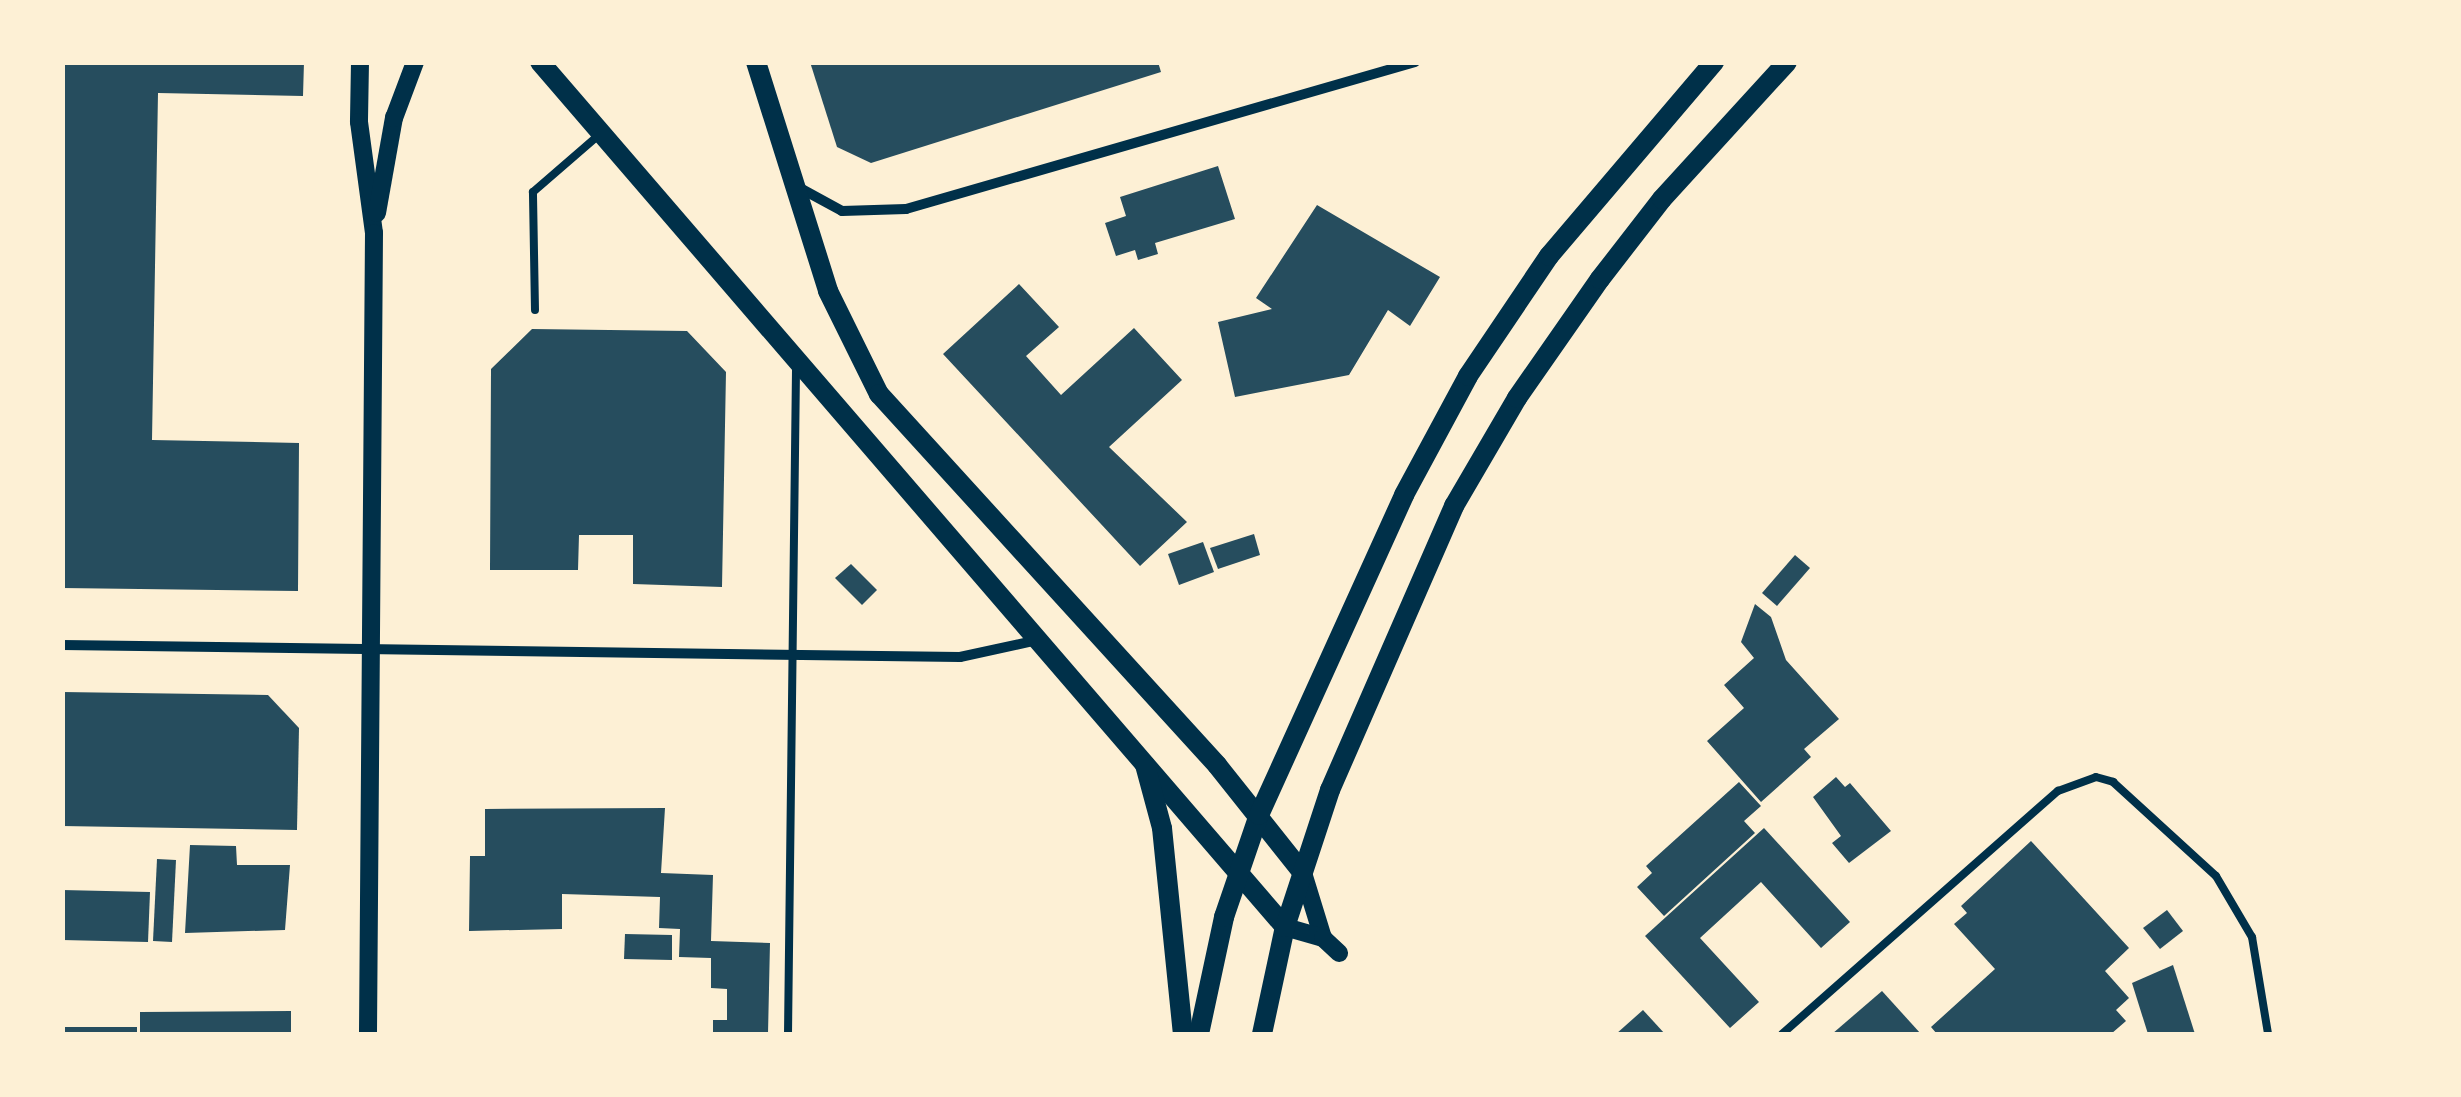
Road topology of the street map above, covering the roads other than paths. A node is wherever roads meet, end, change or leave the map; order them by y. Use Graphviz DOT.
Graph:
graph roads {
  1 [pos="360,62"];
  2 [pos="415,62"];
  3 [pos="540,62"];
  4 [pos="756,62"];
  5 [pos="1414,62"];
  6 [pos="1714,62"];
  7 [pos="1787,62"];
  8 [pos="600,134"];
  9 [pos="793,183"];
  10 [pos="374,233"];
  11 [pos="535,310"];
  12 [pos="796,366"];
  13 [pos="1038,640"];
  14 [pos="62,645"];
  15 [pos="374,646"];
  16 [pos="788,653"];
  17 [pos="1143,760"];
  18 [pos="1260,815"];
  19 [pos="1240,873"];
  20 [pos="1303,873"];
  21 [pos="1286,927"];
  22 [pos="1324,938"];
  23 [pos="1339,953"];
  24 [pos="368,1034"];
  25 [pos="788,1034"];
  26 [pos="1183,1034"];
  27 [pos="1199,1034"];
  28 [pos="1262,1034"];
  29 [pos="1782,1034"];
  30 [pos="2268,1034"];
  1 -- 10 [label="street"];
  2 -- 10 [label="street"];
  3 -- 8 [label="main road"];
  4 -- 9 [label="main road"];
  5 -- 9 [label="street"];
  6 -- 18 [label="main road"];
  7 -- 20 [label="main road"];
  8 -- 11 [label="lane"];
  8 -- 12 [label="main road"];
  9 -- 18 [label="main road"];
  10 -- 15 [label="street"];
  12 -- 13 [label="main road"];
  12 -- 16 [label="lane"];
  13 -- 16 [label="street"];
  13 -- 17 [label="main road"];
  14 -- 15 [label="street"];
  15 -- 16 [label="street"];
  15 -- 24 [label="street"];
  16 -- 25 [label="lane"];
  17 -- 19 [label="main road"];
  17 -- 26 [label="main road"];
  18 -- 19 [label="main road"];
  18 -- 20 [label="main road"];
  19 -- 21 [label="main road"];
  19 -- 27 [label="main road"];
  20 -- 21 [label="main road"];
  20 -- 22 [label="street"];
  21 -- 22 [label="street"];
  21 -- 28 [label="main road"];
  22 -- 23 [label="street"];
  29 -- 30 [label="lane"];
}
